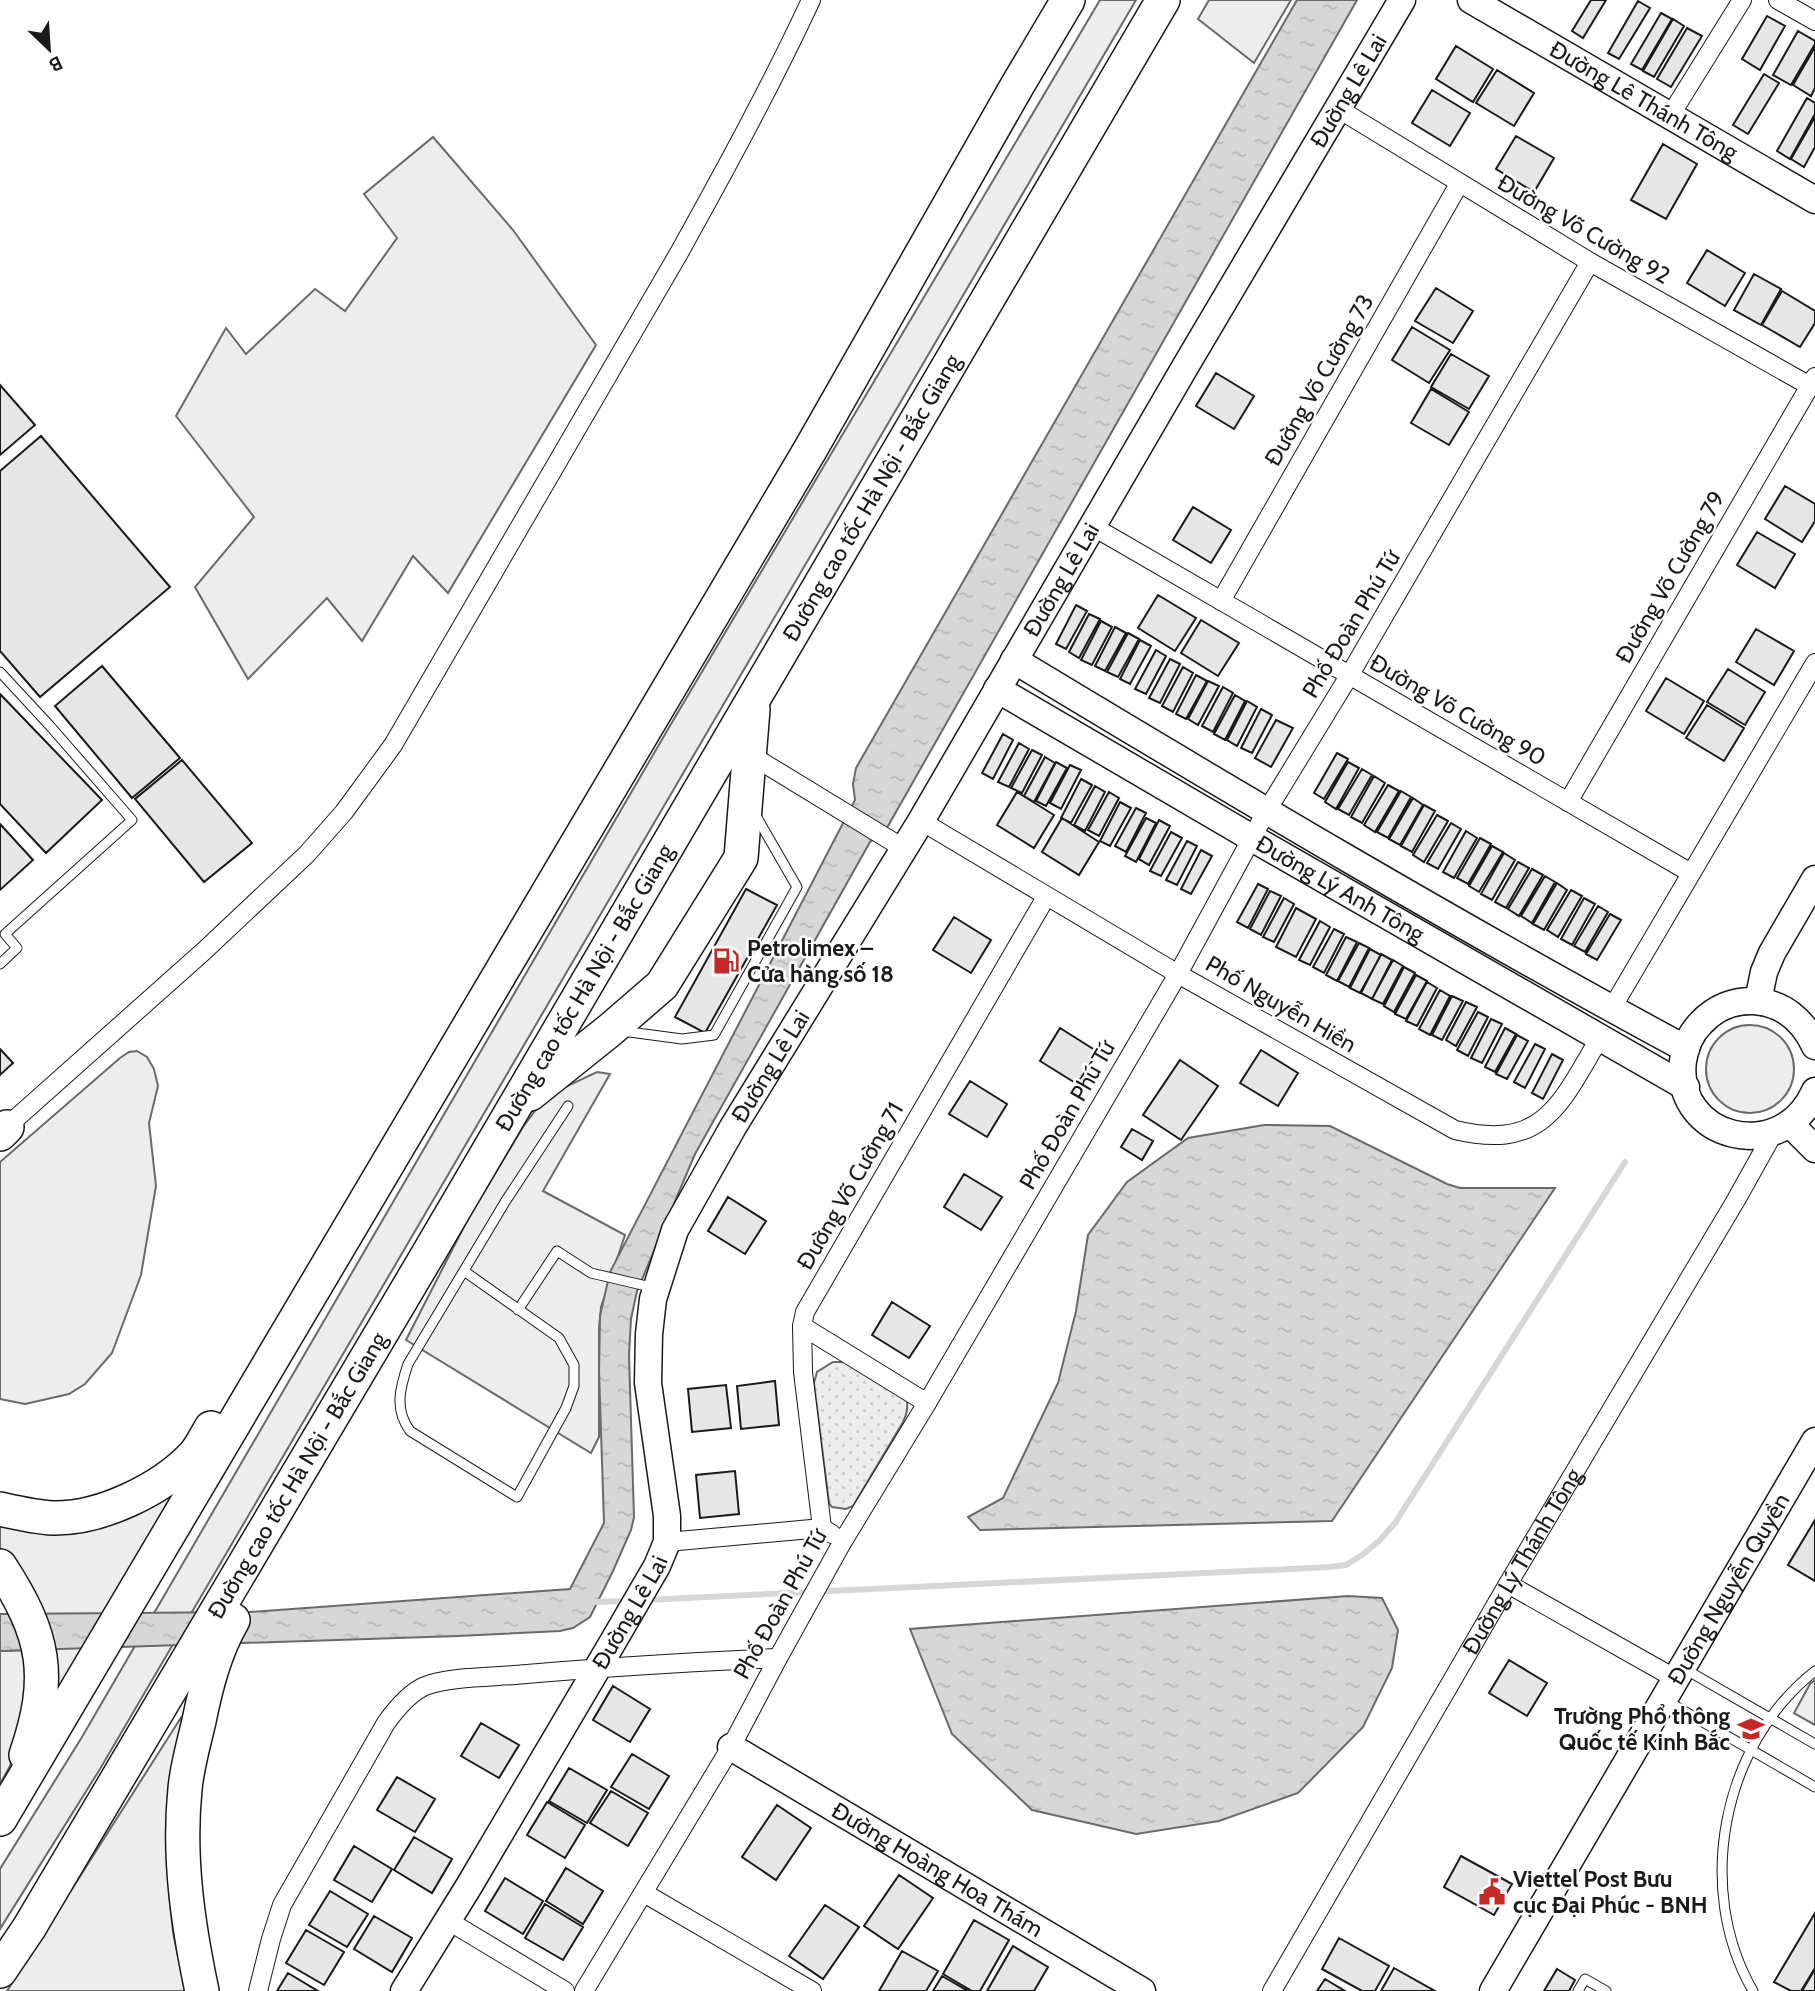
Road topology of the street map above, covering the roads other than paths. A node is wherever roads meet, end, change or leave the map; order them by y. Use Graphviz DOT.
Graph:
graph roads {
  1 [pos="811,0"];
  2 [pos="1058,0"];
  3 [pos="1068,0"];
  4 [pos="1163,0"];
  5 [pos="1402,0"];
  6 [pos="1471,0"];
  7 [pos="1742,0"];
  8 [pos="1778,0"];
  9 [pos="1815,21"];
  10 [pos="1017,86"];
  11 [pos="1337,108"];
  12 [pos="1670,116"];
  13 [pos="1460,184"];
  14 [pos="1815,200"];
  15 [pos="1590,262"];
  16 [pos="1813,382"];
  17 [pos="1092,526"];
  18 [pos="1221,601"];
  19 [pos="1014,660"];
  20 [pos="1815,663"];
  21 [pos="0,672"];
  22 [pos="1349,676"];
  23 [pos="997,689"];
  24 [pos="754,700"];
  25 [pos="749,754"];
  26 [pos="746,798"];
  27 [pos="1568,802"];
  28 [pos="1266,811"];
  29 [pos="920,821"];
  30 [pos="1252,838"];
  31 [pos="903,848"];
  32 [pos="1691,873"];
  33 [pos="1815,879"];
  34 [pos="1046,897"];
  35 [pos="1456,922"];
  36 [pos="2,931"];
  37 [pos="1441,947"];
  38 [pos="0,964"];
  39 [pos="1178,974"];
  40 [pos="485,999"];
  41 [pos="1758,1001"];
  42 [pos="1612,1008"];
  43 [pos="1811,1029"];
  44 [pos="610,1030"];
  45 [pos="1600,1040"];
  46 [pos="1686,1049"];
  47 [pos="1686,1087"];
  48 [pos="1815,1091"];
  49 [pos="568,1106"];
  50 [pos="514,1107"];
  51 [pos="1782,1128"];
  52 [pos="2,1131"];
  53 [pos="1815,1149"];
  54 [pos="430,1251"];
  55 [pos="464,1271"];
  56 [pos="653,1288"];
  57 [pos="518,1310"];
  58 [pos="802,1326"];
  59 [pos="927,1403"];
  60 [pos="1815,1441"];
  61 [pos="0,1509"];
  62 [pos="822,1528"];
  63 [pos="843,1541"];
  64 [pos="662,1554"];
  65 [pos="0,1566"];
  66 [pos="1508,1584"];
  67 [pos="778,1658"];
  68 [pos="598,1667"];
  69 [pos="1815,1671"];
  70 [pos="1674,1682"];
  71 [pos="1770,1718"];
  72 [pos="1815,1744"];
  73 [pos="731,1747"];
  74 [pos="1751,1751"];
  75 [pos="1815,1787"];
  76 [pos="0,1799"];
  77 [pos="0,1819"];
  78 [pos="644,1893"];
  79 [pos="447,1920"];
  80 [pos="0,1971"];
  81 [pos="1108,1982"];
  82 [pos="202,1991"];
  83 [pos="258,1991"];
  84 [pos="404,1991"];
  85 [pos="565,1991"];
  86 [pos="584,1991"];
  87 [pos="812,1991"];
  88 [pos="1142,1991"];
  89 [pos="1272,1991"];
  90 [pos="1493,1991"];
  91 [pos="1578,1991"];
  92 [pos="1606,1991"];
  93 [pos="1754,1991"];
  1 -- 52 [label="street"];
  2 -- 10 [label="highway"];
  3 -- 10 [label="highway"];
  4 -- 24 [label="highway, Đường cao tốc Hà Nội - Bắc Giang"];
  5 -- 11 [label="street, Đường Lê Lai"];
  6 -- 12 [label="street, Đường Lê Thánh Tông"];
  7 -- 12 [label="street"];
  8 -- 9 [label="street"];
  10 -- 40 [label="highway"];
  11 -- 13 [label="street, Đường Võ Cường 92"];
  11 -- 17 [label="street, Đường Lê Lai"];
  12 -- 14 [label="street, Đường Lê Thánh Tông"];
  13 -- 15 [label="street, Đường Võ Cường 92"];
  13 -- 18 [label="street, Đường Võ Cường 73"];
  15 -- 16 [label="street, Đường Võ Cường 92"];
  15 -- 22 [label="street, Phố Đoàn Phú Tứ"];
  16 -- 27 [label="street, Đường Võ Cường 79"];
  17 -- 18 [label="street, Đường Võ Cường 90"];
  17 -- 19 [label="street, Đường Lê Lai"];
  18 -- 22 [label="street, Đường Võ Cường 90"];
  19 -- 23 [label="street, Đường Lê Lai"];
  19 -- 28 [label="street, Đường Lý Anh Tông"];
  20 -- 32 [label="street"];
  21 -- 36 [label="lane"];
  22 -- 27 [label="street, Đường Võ Cường 90"];
  22 -- 28 [label="street, Phố Đoàn Phú Tứ"];
  23 -- 29 [label="street, Đường Lê Lai"];
  23 -- 30 [label="street, Đường Lý Anh Tông"];
  24 -- 25 [label="highway"];
  24 -- 50 [label="highway, Đường cao tốc Hà Nội - Bắc Giang"];
  25 -- 26 [label="highway"];
  25 -- 31 [label="street"];
  26 -- 44 [label="highway"];
  26 -- 44 [label="lane"];
  27 -- 32 [label="street, Đường Võ Cường 90"];
  28 -- 30 [label="street, Phố Đoàn Phú Tứ"];
  28 -- 35 [label="street, Đường Lý Anh Tông"];
  29 -- 31 [label="street, Đường Lê Lai"];
  29 -- 34 [label="street, Phố Nguyễn Hiền"];
  30 -- 37 [label="street, Đường Lý Anh Tông"];
  30 -- 39 [label="street, Phố Đoàn Phú Tứ"];
  31 -- 56 [label="street, Đường Lê Lai"];
  32 -- 42 [label="street"];
  33 -- 41 [label="street"];
  34 -- 39 [label="street, Phố Nguyễn Hiền"];
  34 -- 58 [label="street, Đường Võ Cường 71"];
  35 -- 37 [label="street"];
  35 -- 42 [label="street, Đường Lý Anh Tông"];
  36 -- 38 [label="lane"];
  37 -- 45 [label="street, Đường Lý Anh Tông"];
  39 -- 45 [label="street, Phố Nguyễn Hiền"];
  39 -- 59 [label="street, Phố Đoàn Phú Tứ"];
  40 -- 61 [label="highway"];
  40 -- 77 [label="highway"];
  41 -- 43 [label="street"];
  41 -- 46 [label="street"];
  42 -- 46 [label="street, Đường Lý Anh Tông"];
  44 -- 50 [label="highway"];
  45 -- 47 [label="street, Đường Lý Anh Tông"];
  46 -- 47 [label="street"];
  47 -- 51 [label="street"];
  48 -- 51 [label="street"];
  49 -- 55 [label="lane"];
  50 -- 54 [label="highway, Đường cao tốc Hà Nội - Bắc Giang"];
  51 -- 53 [label="street"];
  51 -- 66 [label="street, Đường Lý Thánh Tông"];
  54 -- 80 [label="highway, Đường cao tốc Hà Nội - Bắc Giang"];
  54 -- 82 [label="highway"];
  55 -- 57 [label="lane"];
  55 -- 57 [label="lane"];
  56 -- 57 [label="lane"];
  56 -- 64 [label="street, Đường Lê Lai"];
  58 -- 59 [label="street"];
  58 -- 62 [label="street, Đường Võ Cường 71"];
  59 -- 63 [label="street, Phố Đoàn Phú Tứ"];
  60 -- 70 [label="street, Đường Nguyễn Quyền"];
  62 -- 63 [label="street"];
  62 -- 64 [label="street"];
  63 -- 67 [label="street, Phố Đoàn Phú Tứ"];
  64 -- 68 [label="street, Đường Lê Lai"];
  65 -- 76 [label="highway"];
  66 -- 70 [label="street"];
  66 -- 89 [label="street, Đường Lý Thánh Tông"];
  67 -- 68 [label="street"];
  67 -- 73 [label="street, Phố Đoàn Phú Tứ"];
  68 -- 79 [label="street, Đường Lê Lai"];
  68 -- 83 [label="street"];
  69 -- 71 [label="lane"];
  70 -- 71 [label="lane"];
  70 -- 74 [label="lane"];
  70 -- 90 [label="street, Đường Nguyễn Quyền"];
  71 -- 72 [label="lane"];
  71 -- 74 [label="lane"];
  73 -- 78 [label="street, Phố Đoàn Phú Tứ"];
  73 -- 81 [label="street, Đường Hoàng Hoa Thám"];
  74 -- 75 [label="lane"];
  74 -- 93 [label="lane"];
  78 -- 86 [label="street, Phố Đoàn Phú Tứ"];
  78 -- 87 [label="street"];
  79 -- 84 [label="street, Đường Lê Lai"];
  79 -- 85 [label="street"];
  81 -- 88 [label="street, Đường Hoàng Hoa Thám"];
  91 -- 92 [label="lane"];
}
